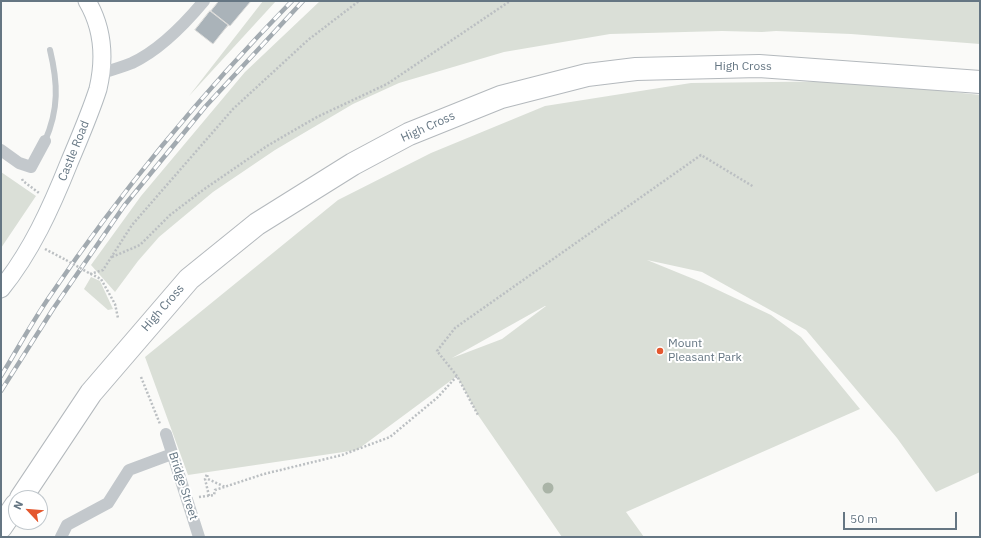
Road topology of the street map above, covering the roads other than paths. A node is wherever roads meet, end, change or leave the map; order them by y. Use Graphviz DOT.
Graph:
graph roads {
  1 [pos="87,1"];
  2 [pos="204,1"];
  3 [pos="50,50"];
  4 [pos="102,73"];
  5 [pos="980,82"];
  6 [pos="45,141"];
  7 [pos="1,150"];
  8 [pos="1,289"];
  9 [pos="166,434"];
  10 [pos="172,454"];
  11 [pos="26,490"];
  12 [pos="8,517"];
  13 [pos="1,527"];
  14 [pos="61,537"];
  15 [pos="199,537"];
  1 -- 4 [label="street, Castle Road"];
  2 -- 4 [label="street"];
  3 -- 6 [label="lane"];
  4 -- 8 [label="street, Castle Road"];
  5 -- 11 [label="highway, High Cross"];
  6 -- 7 [label="street"];
  9 -- 10 [label="street, Bridge Street"];
  10 -- 14 [label="street"];
  10 -- 15 [label="street, Bridge Street"];
  12 -- 13 [label="highway"];
}
